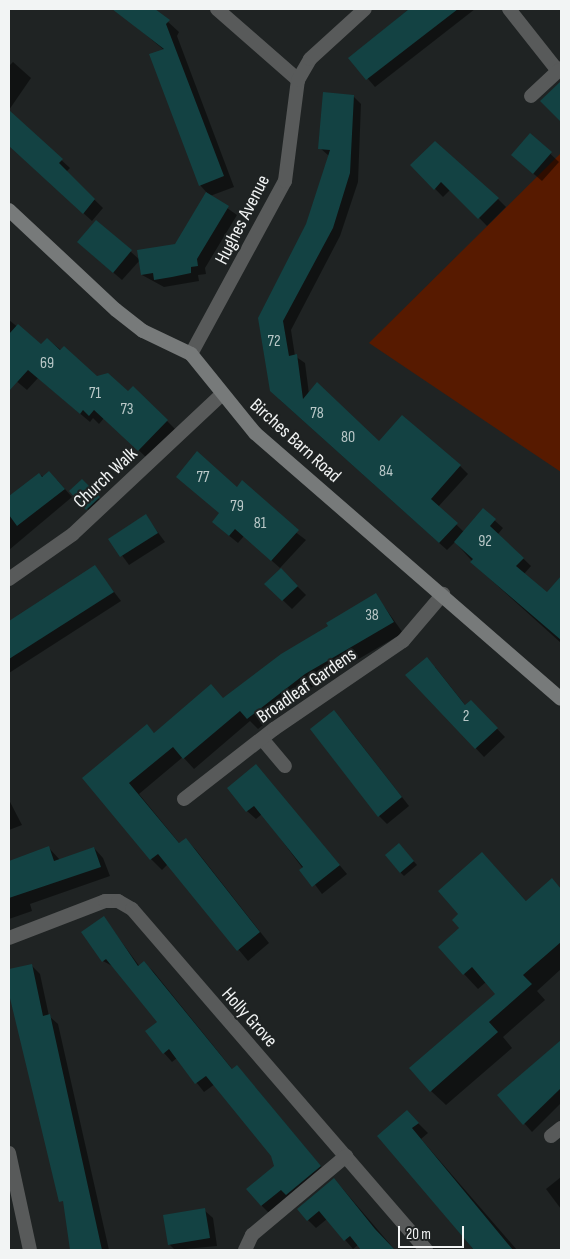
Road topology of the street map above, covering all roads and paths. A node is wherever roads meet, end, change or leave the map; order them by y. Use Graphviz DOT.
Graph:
graph roads {
  1 [pos="217,9"];
  2 [pos="365,9"];
  3 [pos="509,9"];
  4 [pos="560,69"];
  5 [pos="298,80"];
  6 [pos="531,96"];
  7 [pos="9,210"];
  8 [pos="191,354"];
  9 [pos="221,395"];
  10 [pos="9,579"];
  11 [pos="443,594"];
  12 [pos="561,699"];
  13 [pos="263,740"];
  14 [pos="285,766"];
  15 [pos="184,799"];
  16 [pos="9,938"];
  17 [pos="9,1153"];
  18 [pos="346,1156"];
  19 [pos="30,1250"];
  20 [pos="245,1250"];
  21 [pos="426,1250"];
  1 -- 5 [label="street"];
  2 -- 5 [label="street"];
  3 -- 4 [label="street"];
  4 -- 6 [label="street"];
  5 -- 8 [label="street, Hughes Avenue"];
  7 -- 8 [label="main road, Birches Barn Road"];
  8 -- 9 [label="main road, Birches Barn Road"];
  9 -- 10 [label="street, Church Walk"];
  9 -- 11 [label="main road, Birches Barn Road"];
  11 -- 12 [label="main road, Birches Barn Road"];
  11 -- 13 [label="street, Broadleaf Gardens"];
  13 -- 14 [label="street"];
  13 -- 15 [label="street, Broadleaf Gardens"];
  16 -- 18 [label="street, Holly Grove"];
  17 -- 19 [label="street"];
  18 -- 20 [label="street"];
  18 -- 21 [label="street, Holly Grove"];
}
